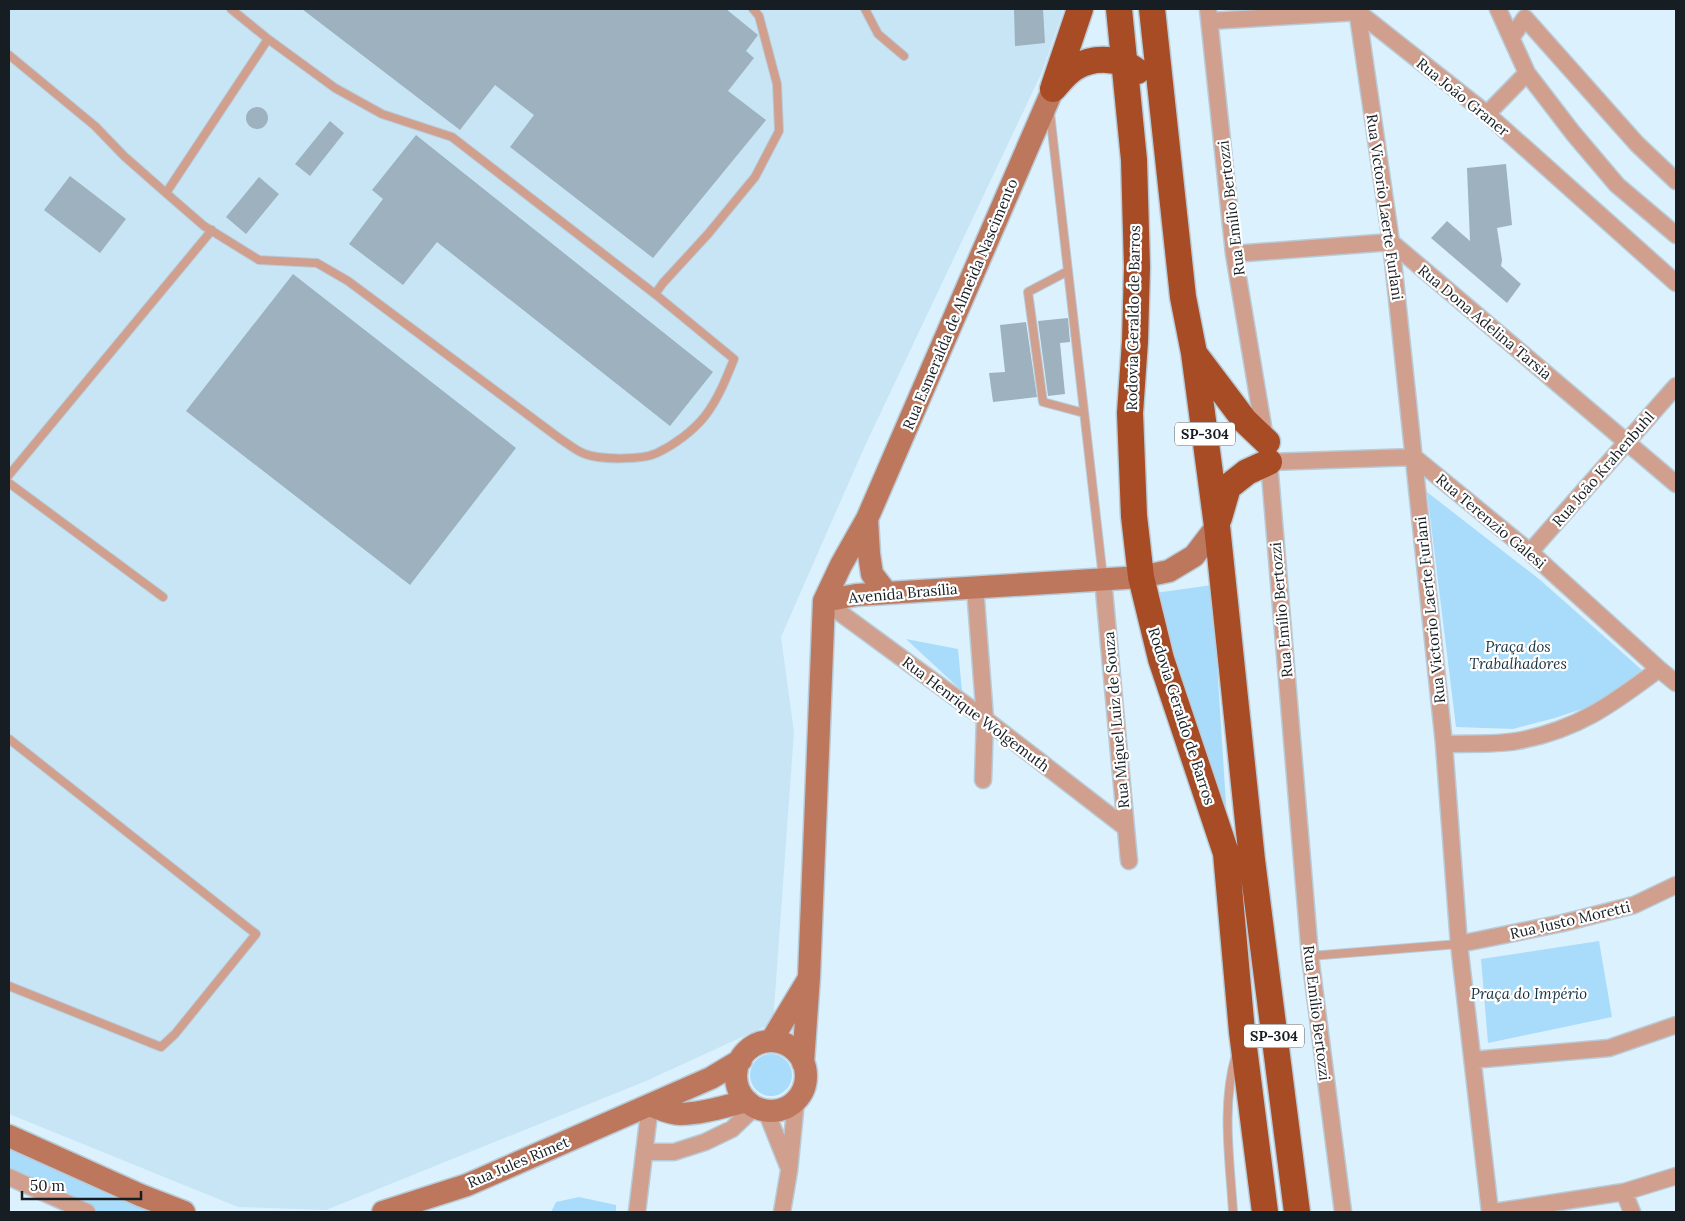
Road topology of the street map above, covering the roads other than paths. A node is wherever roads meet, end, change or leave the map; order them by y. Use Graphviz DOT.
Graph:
graph roads {
  1 [pos="231,9"];
  2 [pos="752,9"];
  3 [pos="865,9"];
  4 [pos="1080,9"];
  5 [pos="1119,9"];
  6 [pos="1152,9"];
  7 [pos="1498,9"];
  8 [pos="1357,10"];
  9 [pos="1526,13"];
  10 [pos="1209,15"];
  11 [pos="1512,38"];
  12 [pos="268,40"];
  13 [pos="9,55"];
  14 [pos="904,56"];
  15 [pos="1124,63"];
  16 [pos="1527,73"];
  17 [pos="1051,95"];
  18 [pos="1487,114"];
  19 [pos="1676,180"];
  20 [pos="166,193"];
  21 [pos="212,230"];
  22 [pos="1676,235"];
  23 [pos="1391,242"];
  24 [pos="1234,254"];
  25 [pos="1068,271"];
  26 [pos="1676,283"];
  27 [pos="655,294"];
  28 [pos="1183,297"];
  29 [pos="1194,354"];
  30 [pos="1676,386"];
  31 [pos="1084,412"];
  32 [pos="1626,443"];
  33 [pos="1268,452"];
  34 [pos="1414,457"];
  35 [pos="9,475"];
  36 [pos="9,483"];
  37 [pos="1676,484"];
  38 [pos="867,518"];
  39 [pos="1217,526"];
  40 [pos="1530,552"];
  41 [pos="1141,577"];
  42 [pos="1103,579"];
  43 [pos="975,587"];
  44 [pos="886,592"];
  45 [pos="163,597"];
  46 [pos="824,602"];
  47 [pos="1659,670"];
  48 [pos="1676,683"];
  49 [pos="986,719"];
  50 [pos="9,739"];
  51 [pos="1444,744"];
  52 [pos="983,780"];
  53 [pos="1126,828"];
  54 [pos="1129,861"];
  55 [pos="1676,885"];
  56 [pos="1460,944"];
  57 [pos="1310,956"];
  58 [pos="810,977"];
  59 [pos="9,986"];
  60 [pos="1676,1025"];
  61 [pos="1242,1032"];
  62 [pos="771,1041"];
  63 [pos="741,1060"];
  64 [pos="1473,1060"];
  65 [pos="803,1063"];
  66 [pos="796,1100"];
  67 [pos="650,1106"];
  68 [pos="756,1106"];
  69 [pos="9,1136"];
  70 [pos="644,1152"];
  71 [pos="789,1171"];
  72 [pos="1676,1176"];
  73 [pos="9,1177"];
  74 [pos="1624,1192"];
  75 [pos="87,1212"];
  76 [pos="184,1212"];
  77 [pos="383,1212"];
  78 [pos="637,1212"];
  79 [pos="782,1212"];
  80 [pos="1233,1212"];
  81 [pos="1265,1212"];
  82 [pos="1297,1212"];
  83 [pos="1343,1212"];
  84 [pos="1490,1212"];
  85 [pos="1494,1212"];
  86 [pos="1632,1212"];
  1 -- 12 [label="lane"];
  2 -- 27 [label="lane"];
  3 -- 14 [label="lane"];
  4 -- 17 [label="highway"];
  5 -- 15 [label="highway, Rodovia Geraldo de Barros / SP-304"];
  6 -- 28 [label="highway, SP-304"];
  7 -- 11 [label="street"];
  8 -- 10 [label="street"];
  8 -- 18 [label="street, Rua João Graner"];
  8 -- 23 [label="street, Rua Victorio Laerte Furlani"];
  9 -- 11 [label="street"];
  9 -- 19 [label="street"];
  10 -- 24 [label="street, Rua Emílio Bertozzi"];
  11 -- 16 [label="street"];
  12 -- 20 [label="lane"];
  12 -- 27 [label="lane"];
  13 -- 20 [label="lane"];
  15 -- 17 [label="highway"];
  15 -- 28 [label="highway"];
  15 -- 41 [label="highway, Rodovia Geraldo de Barros / SP-304"];
  16 -- 18 [label="street"];
  16 -- 22 [label="street"];
  17 -- 25 [label="lane"];
  17 -- 38 [label="main road, Rua Esmeralda de Almeida Nascimento"];
  18 -- 26 [label="street, Rua João Graner"];
  20 -- 21 [label="lane"];
  21 -- 27 [label="lane"];
  21 -- 35 [label="lane"];
  23 -- 24 [label="street"];
  23 -- 32 [label="street, Rua Dona Adelina Tarsia"];
  23 -- 34 [label="street, Rua Victorio Laerte Furlani"];
  24 -- 33 [label="street, Rua Emílio Bertozzi"];
  25 -- 31 [label="lane"];
  25 -- 31 [label="lane"];
  28 -- 29 [label="highway, SP-304"];
  29 -- 33 [label="highway"];
  29 -- 39 [label="highway, SP-304"];
  30 -- 32 [label="street, Rua João Krahenbuhl"];
  31 -- 42 [label="lane"];
  32 -- 37 [label="street, Rua Dona Adelina Tarsia"];
  32 -- 40 [label="street, Rua João Krahenbuhl"];
  33 -- 34 [label="street"];
  33 -- 39 [label="highway"];
  33 -- 57 [label="street, Rua Emílio Bertozzi"];
  34 -- 40 [label="street, Rua Terenzio Galesi"];
  34 -- 51 [label="street, Rua Victorio Laerte Furlani"];
  36 -- 45 [label="lane"];
  38 -- 44 [label="main road, Rua Esmeralda de Almeida Nascimento"];
  38 -- 46 [label="main road, Rua Esmeralda de Almeida Nascimento"];
  39 -- 41 [label="main road, Avenida Brasília"];
  39 -- 82 [label="highway, SP-304"];
  40 -- 47 [label="street, Rua Terenzio Galesi"];
  41 -- 42 [label="main road, Avenida Brasília"];
  41 -- 61 [label="highway, Rodovia Geraldo de Barros / SP-304"];
  42 -- 43 [label="main road, Avenida Brasília"];
  42 -- 53 [label="street, Rua Miguel Luiz de Souza"];
  43 -- 44 [label="main road, Avenida Brasília"];
  43 -- 49 [label="street"];
  44 -- 46 [label="main road, Avenida Brasília"];
  46 -- 49 [label="street, Rua Henrique Wolgemuth"];
  46 -- 58 [label="main road"];
  47 -- 48 [label="street, Rua Terenzio Galesi"];
  47 -- 51 [label="street"];
  49 -- 52 [label="street"];
  49 -- 53 [label="street, Rua Henrique Wolgemuth"];
  50 -- 59 [label="lane"];
  51 -- 56 [label="street, Rua Victorio Laerte Furlani"];
  53 -- 54 [label="street, Rua Miguel Luiz de Souza"];
  55 -- 56 [label="street, Rua Justo Moretti"];
  56 -- 57 [label="lane"];
  56 -- 64 [label="street, Rua Victorio Laerte Furlani"];
  57 -- 83 [label="street, Rua Emílio Bertozzi"];
  58 -- 62 [label="main road"];
  58 -- 65 [label="main road"];
  60 -- 64 [label="street"];
  61 -- 80 [label="lane"];
  61 -- 81 [label="highway, Rodovia Geraldo de Barros / SP-304"];
  62 -- 63 [label="main road"];
  62 -- 65 [label="main road"];
  63 -- 67 [label="main road, Rua Jules Rimet"];
  63 -- 68 [label="main road"];
  64 -- 84 [label="street, Rua Victorio Laerte Furlani"];
  65 -- 66 [label="main road"];
  66 -- 68 [label="main road"];
  66 -- 71 [label="street"];
  67 -- 68 [label="main road"];
  67 -- 70 [label="street"];
  67 -- 77 [label="main road, Rua Jules Rimet"];
  68 -- 70 [label="street"];
  68 -- 71 [label="street"];
  69 -- 76 [label="main road"];
  70 -- 78 [label="street"];
  71 -- 79 [label="street"];
  72 -- 74 [label="street"];
  73 -- 75 [label="street"];
  74 -- 85 [label="street"];
  74 -- 86 [label="street"];
}
